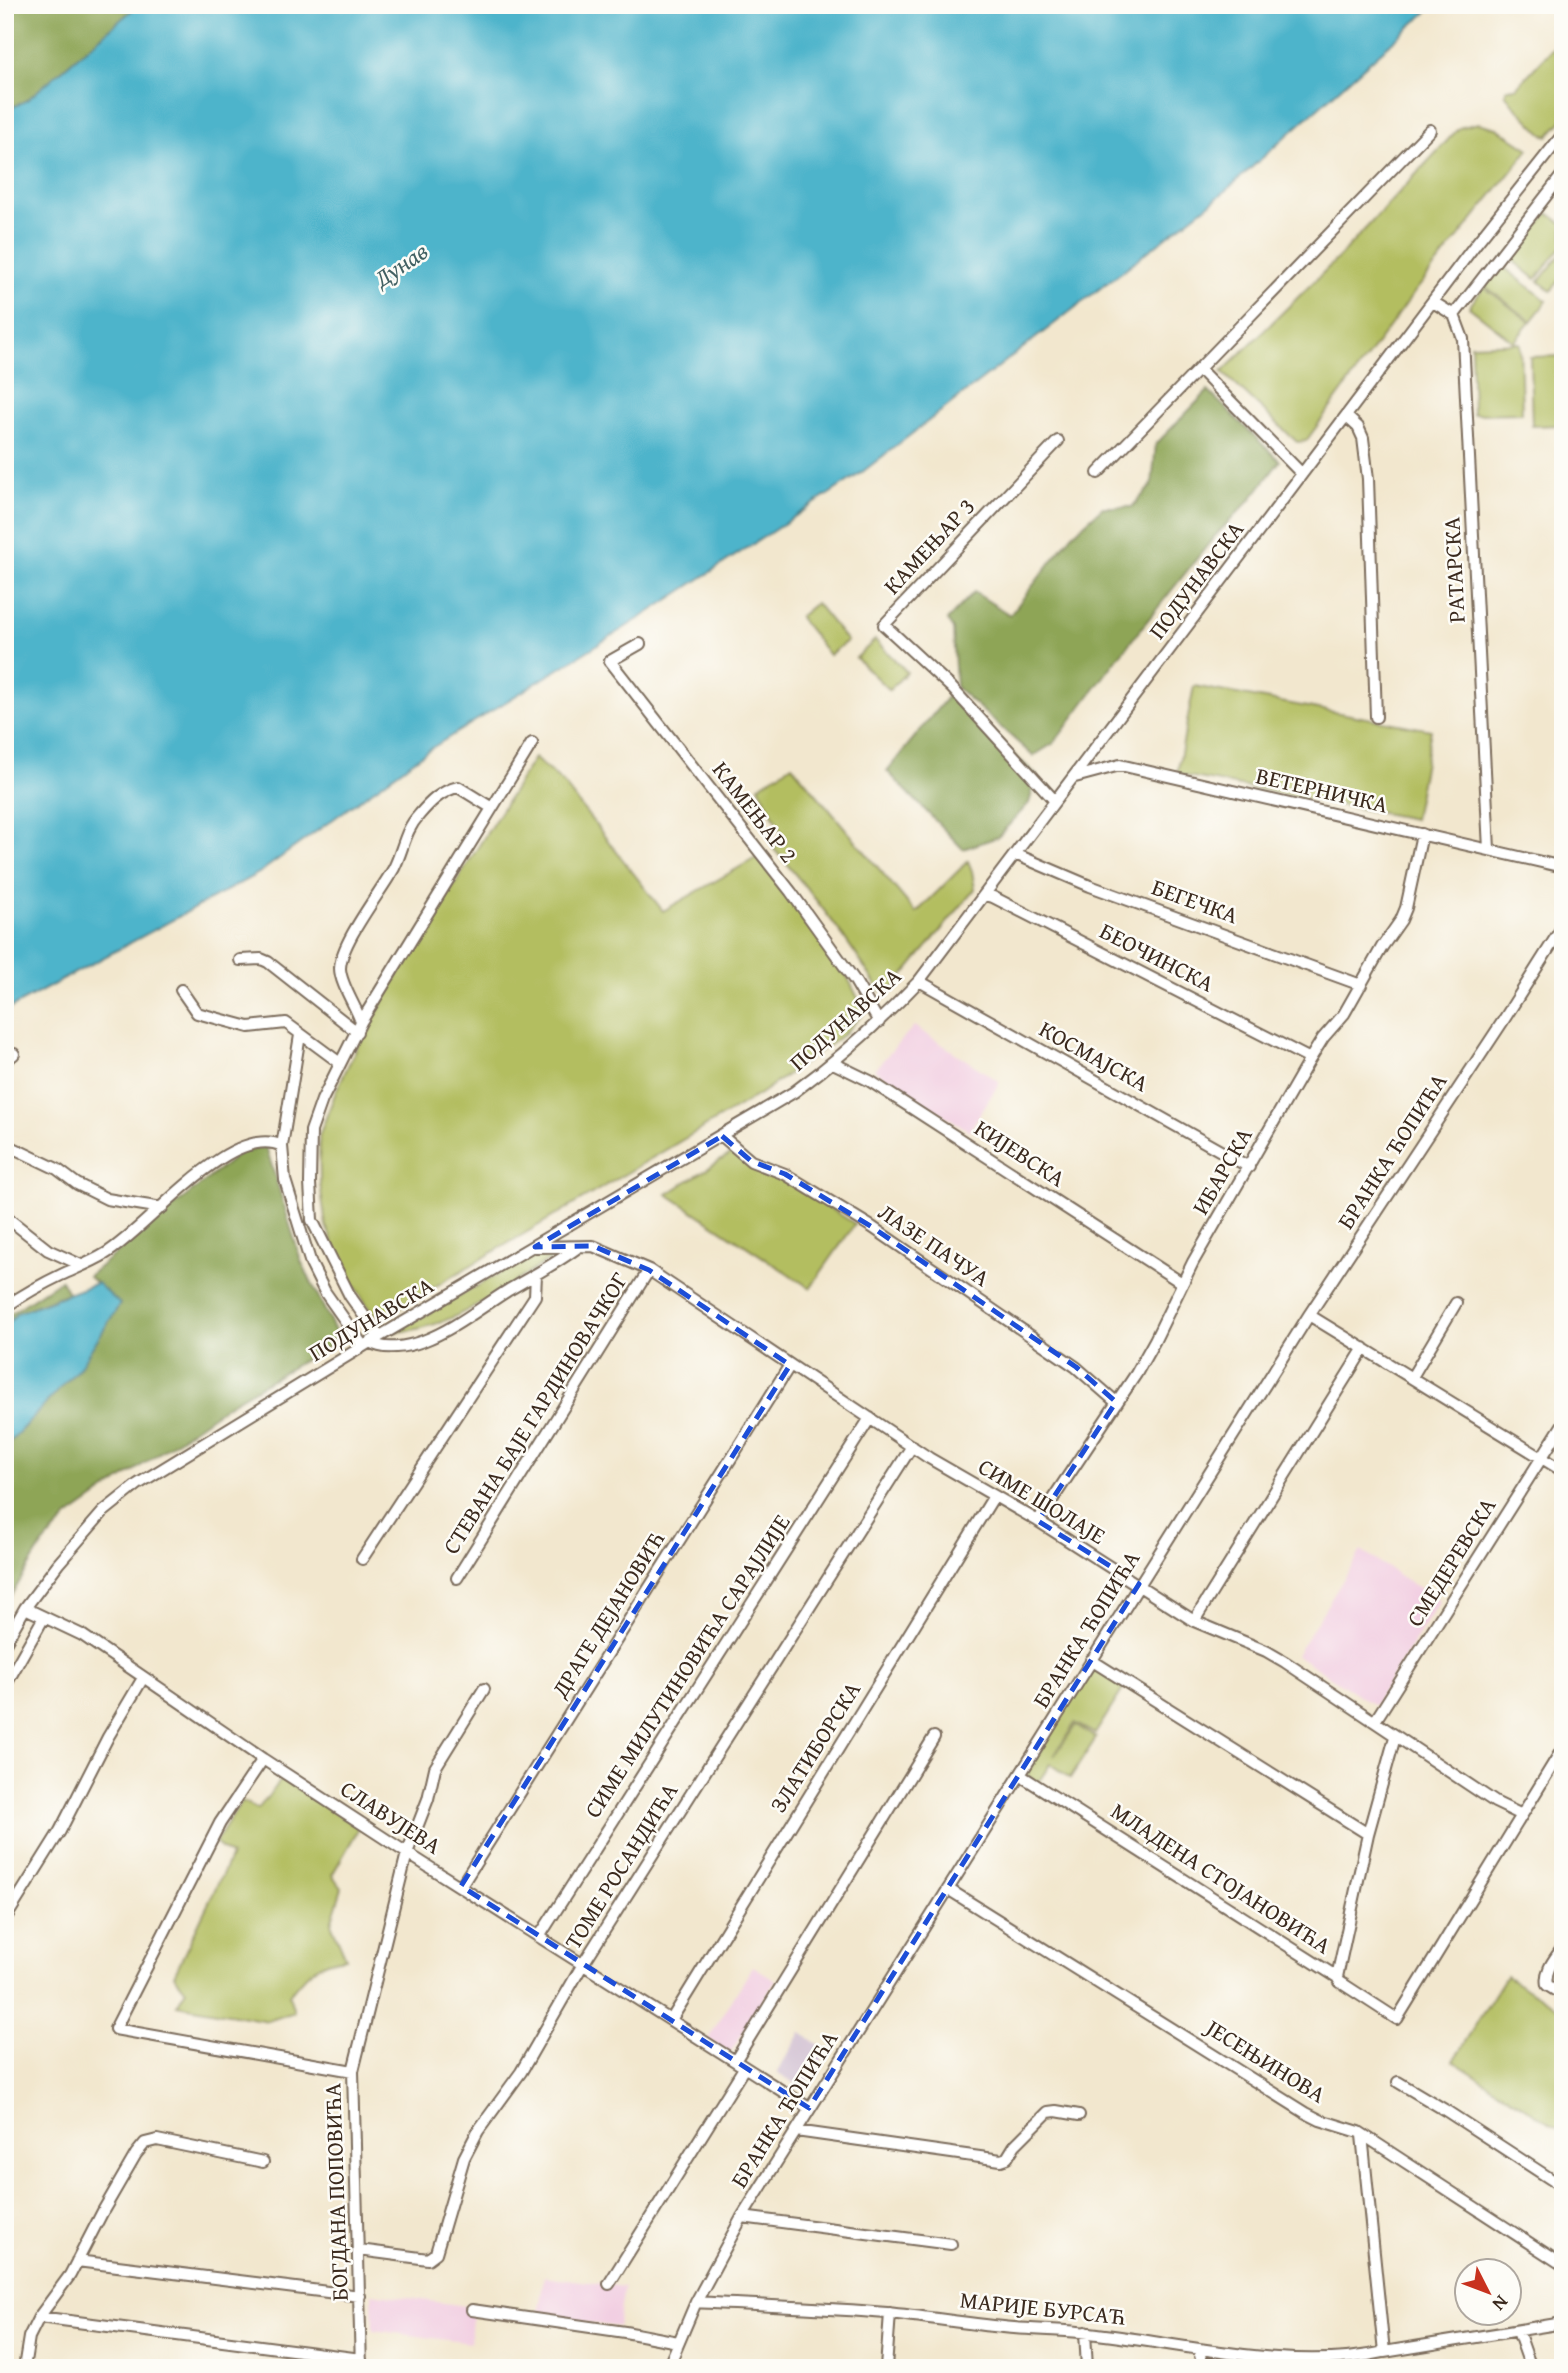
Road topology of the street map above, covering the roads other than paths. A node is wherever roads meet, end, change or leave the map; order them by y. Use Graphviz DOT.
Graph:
graph roads {
  1 [pos="1430,130"];
  2 [pos="1563,134"];
  3 [pos="1563,174"];
  4 [pos="1433,302"];
  5 [pos="1454,315"];
  6 [pos="1200,370"];
  7 [pos="1347,417"];
  8 [pos="1058,441"];
  9 [pos="1098,473"];
  10 [pos="1302,474"];
  11 [pos="640,644"];
  12 [pos="1376,717"];
  13 [pos="532,743"];
  14 [pos="1072,778"];
  15 [pos="1055,801"];
  16 [pos="492,808"];
  17 [pos="1422,834"];
  18 [pos="1489,849"];
  19 [pos="1015,854"];
  20 [pos="1563,867"];
  21 [pos="985,895"];
  22 [pos="1563,926"];
  23 [pos="240,960"];
  24 [pos="919,981"];
  25 [pos="1361,985"];
  26 [pos="181,989"];
  27 [pos="879,1022"];
  28 [pos="359,1027"];
  29 [pos="300,1035"];
  30 [pos="1310,1059"];
  31 [pos="340,1063"];
  32 [pos="833,1063"];
  33 [pos="722,1136"];
  34 [pos="5,1144"];
  35 [pos="282,1146"];
  36 [pos="1249,1167"];
  37 [pos="162,1208"];
  38 [pos="5,1216"];
  39 [pos="535,1247"];
  40 [pos="578,1247"];
  41 [pos="81,1265"];
  42 [pos="649,1270"];
  43 [pos="536,1275"];
  44 [pos="1182,1283"];
  45 [pos="1456,1303"];
  46 [pos="5,1307"];
  47 [pos="1309,1315"];
  48 [pos="371,1342"];
  49 [pos="1364,1348"];
  50 [pos="790,1364"];
  51 [pos="1412,1377"];
  52 [pos="1116,1402"];
  53 [pos="870,1418"];
  54 [pos="1563,1424"];
  55 [pos="912,1446"];
  56 [pos="1542,1457"];
  57 [pos="1563,1471"];
  58 [pos="994,1496"];
  59 [pos="1038,1521"];
  60 [pos="362,1559"];
  61 [pos="457,1578"];
  62 [pos="1139,1584"];
  63 [pos="25,1608"];
  64 [pos="44,1617"];
  65 [pos="1194,1621"];
  66 [pos="5,1643"];
  67 [pos="1091,1660"];
  68 [pos="143,1678"];
  69 [pos="5,1686"];
  70 [pos="484,1689"];
  71 [pos="1375,1721"];
  72 [pos="934,1737"];
  73 [pos="1395,1737"];
  74 [pos="1563,1748"];
  75 [pos="263,1759"];
  76 [pos="1020,1775"];
  77 [pos="1522,1815"];
  78 [pos="1368,1834"];
  79 [pos="407,1853"];
  80 [pos="461,1886"];
  81 [pos="948,1889"];
  82 [pos="5,1919"];
  83 [pos="539,1937"];
  84 [pos="1563,1947"];
  85 [pos="583,1964"];
  86 [pos="1337,1977"];
  87 [pos="1563,1995"];
  88 [pos="671,2020"];
  89 [pos="739,2065"];
  90 [pos="353,2071"];
  91 [pos="1398,2082"];
  92 [pos="809,2108"];
  93 [pos="1079,2115"];
  94 [pos="796,2131"];
  95 [pos="1362,2135"];
  96 [pos="263,2162"];
  97 [pos="1563,2187"];
  98 [pos="742,2217"];
  99 [pos="950,2244"];
  100 [pos="359,2250"];
  101 [pos="77,2261"];
  102 [pos="1563,2264"];
  103 [pos="609,2284"];
  104 [pos="360,2296"];
  105 [pos="696,2302"];
  106 [pos="472,2310"];
  107 [pos="890,2313"];
  108 [pos="39,2317"];
  109 [pos="1563,2323"];
  110 [pos="1518,2330"];
  111 [pos="1084,2332"];
  112 [pos="678,2342"];
  113 [pos="1199,2350"];
  114 [pos="1384,2352"];
  115 [pos="361,2363"];
  116 [pos="1360,2363"];
  117 [pos="24,2368"];
  118 [pos="668,2368"];
  119 [pos="886,2368"];
  120 [pos="1087,2368"];
  121 [pos="1203,2368"];
  122 [pos="1531,2368"];
  1 -- 6 [label="street"];
  2 -- 4 [label="street, ПОДУНАВСКА"];
  3 -- 5 [label="street"];
  4 -- 5 [label="street"];
  4 -- 7 [label="street, ПОДУНАВСКА"];
  5 -- 18 [label="street, РАТАРСКА"];
  6 -- 9 [label="street"];
  6 -- 10 [label="street"];
  7 -- 10 [label="street, ПОДУНАВСКА"];
  7 -- 12 [label="street"];
  8 -- 15 [label="street, КАМЕЊАР 3"];
  10 -- 14 [label="street, ПОДУНАВСКА"];
  11 -- 27 [label="street, КАМЕЊАР 2"];
  13 -- 16 [label="street"];
  14 -- 15 [label="street, ПОДУНАВСКА"];
  14 -- 17 [label="street, ВЕТЕРНИЧКА"];
  15 -- 19 [label="street, ПОДУНАВСКА"];
  16 -- 28 [label="street"];
  16 -- 28 [label="street"];
  17 -- 18 [label="street, ВЕТЕРНИЧКА"];
  17 -- 25 [label="street, ИБАРСКА"];
  18 -- 20 [label="street, ВЕТЕРНИЧКА"];
  19 -- 21 [label="street, ПОДУНАВСКА"];
  19 -- 25 [label="street, БЕГЕЧКА"];
  21 -- 24 [label="street, ПОДУНАВСКА"];
  21 -- 30 [label="street, БЕОЧИНСКА"];
  22 -- 47 [label="street, БРАНКА ЋОПИЋА"];
  23 -- 28 [label="street"];
  24 -- 27 [label="street, ПОДУНАВСКА"];
  24 -- 36 [label="street, КОСМАЈСКА"];
  25 -- 30 [label="street, ИБАРСКА"];
  26 -- 29 [label="street"];
  27 -- 32 [label="street, ПОДУНАВСКА"];
  28 -- 31 [label="street"];
  29 -- 31 [label="street"];
  29 -- 35 [label="street"];
  30 -- 36 [label="street, ИБАРСКА"];
  31 -- 48 [label="street"];
  32 -- 33 [label="street, ПОДУНАВСКА"];
  32 -- 44 [label="street, КИЈЕВСКА"];
  33 -- 39 [label="street, ПОДУНАВСКА"];
  33 -- 52 [label="street, ЛАЗЕ ПАЧУА"];
  34 -- 37 [label="street"];
  35 -- 37 [label="street"];
  35 -- 48 [label="street"];
  36 -- 44 [label="street, ИБАРСКА"];
  37 -- 41 [label="street"];
  38 -- 41 [label="street"];
  39 -- 40 [label="street, СИМЕ ШОЛАЈЕ"];
  39 -- 48 [label="street, ПОДУНАВСКА"];
  40 -- 42 [label="street, СИМЕ ШОЛАЈЕ"];
  40 -- 43 [label="street"];
  41 -- 46 [label="street"];
  42 -- 50 [label="street, СИМЕ ШОЛАЈЕ"];
  42 -- 61 [label="street, СТЕВАНА БАЈЕ ГАРДИНОВАЧКОГ"];
  43 -- 48 [label="street"];
  43 -- 60 [label="street"];
  44 -- 52 [label="street, ИБАРСКА"];
  45 -- 51 [label="street"];
  47 -- 49 [label="street"];
  47 -- 62 [label="street, БРАНКА ЋОПИЋА"];
  48 -- 63 [label="street, ПОДУНАВСКА"];
  49 -- 51 [label="street"];
  49 -- 65 [label="street"];
  50 -- 53 [label="street, СИМЕ ШОЛАЈЕ"];
  50 -- 80 [label="street, ДРАГЕ ДЕЈАНОВИЋ"];
  51 -- 56 [label="street"];
  52 -- 59 [label="street, ИБАРСКА"];
  53 -- 55 [label="street, СИМЕ ШОЛАЈЕ"];
  53 -- 83 [label="street, СИМЕ МИЛУТИНОВИЋА САРАЈЛИЈЕ"];
  54 -- 56 [label="street, СМЕДЕРЕВСКА"];
  55 -- 58 [label="street, СИМЕ ШОЛАЈЕ"];
  55 -- 85 [label="street, ТОМЕ РОСАНДИЋА"];
  56 -- 57 [label="street"];
  56 -- 71 [label="street, СМЕДЕРЕВСКА"];
  58 -- 59 [label="street, СИМЕ ШОЛАЈЕ"];
  58 -- 88 [label="street, ЗЛАТИБОРСКА"];
  59 -- 62 [label="street, СИМЕ ШОЛАЈЕ"];
  62 -- 65 [label="street, СИМЕ ШОЛАЈЕ"];
  62 -- 67 [label="street, БРАНКА ЋОПИЋА"];
  63 -- 64 [label="street, СЛАВУЈЕВА"];
  63 -- 66 [label="street, ПОДУНАВСКА"];
  64 -- 68 [label="street, СЛАВУЈЕВА"];
  64 -- 69 [label="street"];
  65 -- 71 [label="street, СИМЕ ШОЛАЈЕ"];
  67 -- 76 [label="street, БРАНКА ЋОПИЋА"];
  67 -- 78 [label="street"];
  68 -- 75 [label="street, СЛАВУЈЕВА"];
  68 -- 82 [label="street"];
  70 -- 79 [label="street, БОГДАНА ПОПОВИЋА"];
  71 -- 73 [label="street, СИМЕ ШОЛАЈЕ"];
  72 -- 89 [label="street"];
  73 -- 77 [label="street, СИМЕ ШОЛАЈЕ"];
  73 -- 78 [label="street"];
  74 -- 77 [label="street"];
  75 -- 79 [label="street, СЛАВУЈЕВА"];
  75 -- 90 [label="street"];
  76 -- 81 [label="street, БРАНКА ЋОПИЋА"];
  76 -- 86 [label="street, МЛАДЕНА СТОЈАНОВИЋА"];
  77 -- 86 [label="street, МЛАДЕНА СТОЈАНОВИЋА"];
  78 -- 86 [label="street"];
  79 -- 80 [label="street, СЛАВУЈЕВА"];
  79 -- 90 [label="street, БОГДАНА ПОПОВИЋА"];
  80 -- 83 [label="street, СЛАВУЈЕВА"];
  81 -- 92 [label="street, БРАНКА ЋОПИЋА"];
  81 -- 95 [label="street, ЈЕСЕЊИНОВА"];
  83 -- 85 [label="street, СЛАВУЈЕВА"];
  84 -- 87 [label="street"];
  85 -- 88 [label="street, СЛАВУЈЕВА"];
  85 -- 100 [label="street, ТОМЕ РОСАНДИЋА"];
  88 -- 89 [label="street, СЛАВУЈЕВА"];
  89 -- 92 [label="street, СЛАВУЈЕВА"];
  89 -- 103 [label="street"];
  90 -- 100 [label="street, БОГДАНА ПОПОВИЋА"];
  91 -- 97 [label="street"];
  92 -- 94 [label="street, БРАНКА ЋОПИЋА"];
  93 -- 94 [label="street"];
  94 -- 98 [label="street, БРАНКА ЋОПИЋА"];
  95 -- 102 [label="street, ЈЕСЕЊИНОВА"];
  95 -- 114 [label="street"];
  96 -- 101 [label="street"];
  98 -- 99 [label="street"];
  98 -- 105 [label="street, БРАНКА ЋОПИЋА"];
  100 -- 104 [label="street, БОГДАНА ПОПОВИЋА"];
  101 -- 104 [label="street"];
  101 -- 108 [label="street"];
  104 -- 115 [label="street, БОГДАНА ПОПОВИЋА"];
  105 -- 107 [label="street, МАРИЈЕ БУРСАЋ"];
  105 -- 112 [label="street, БРАНКА ЋОПИЋА"];
  106 -- 112 [label="street"];
  107 -- 111 [label="street, МАРИЈЕ БУРСАЋ"];
  107 -- 119 [label="street"];
  108 -- 115 [label="street"];
  108 -- 117 [label="street"];
  109 -- 110 [label="street, МАРИЈЕ БУРСАЋ"];
  110 -- 114 [label="street, МАРИЈЕ БУРСАЋ"];
  110 -- 122 [label="street"];
  111 -- 113 [label="street, МАРИЈЕ БУРСАЋ"];
  111 -- 120 [label="street"];
  112 -- 118 [label="street, БРАНКА ЋОПИЋА"];
  113 -- 116 [label="street, МАРИЈЕ БУРСАЋ"];
  113 -- 121 [label="street"];
  114 -- 116 [label="street, МАРИЈЕ БУРСАЋ"];
}
